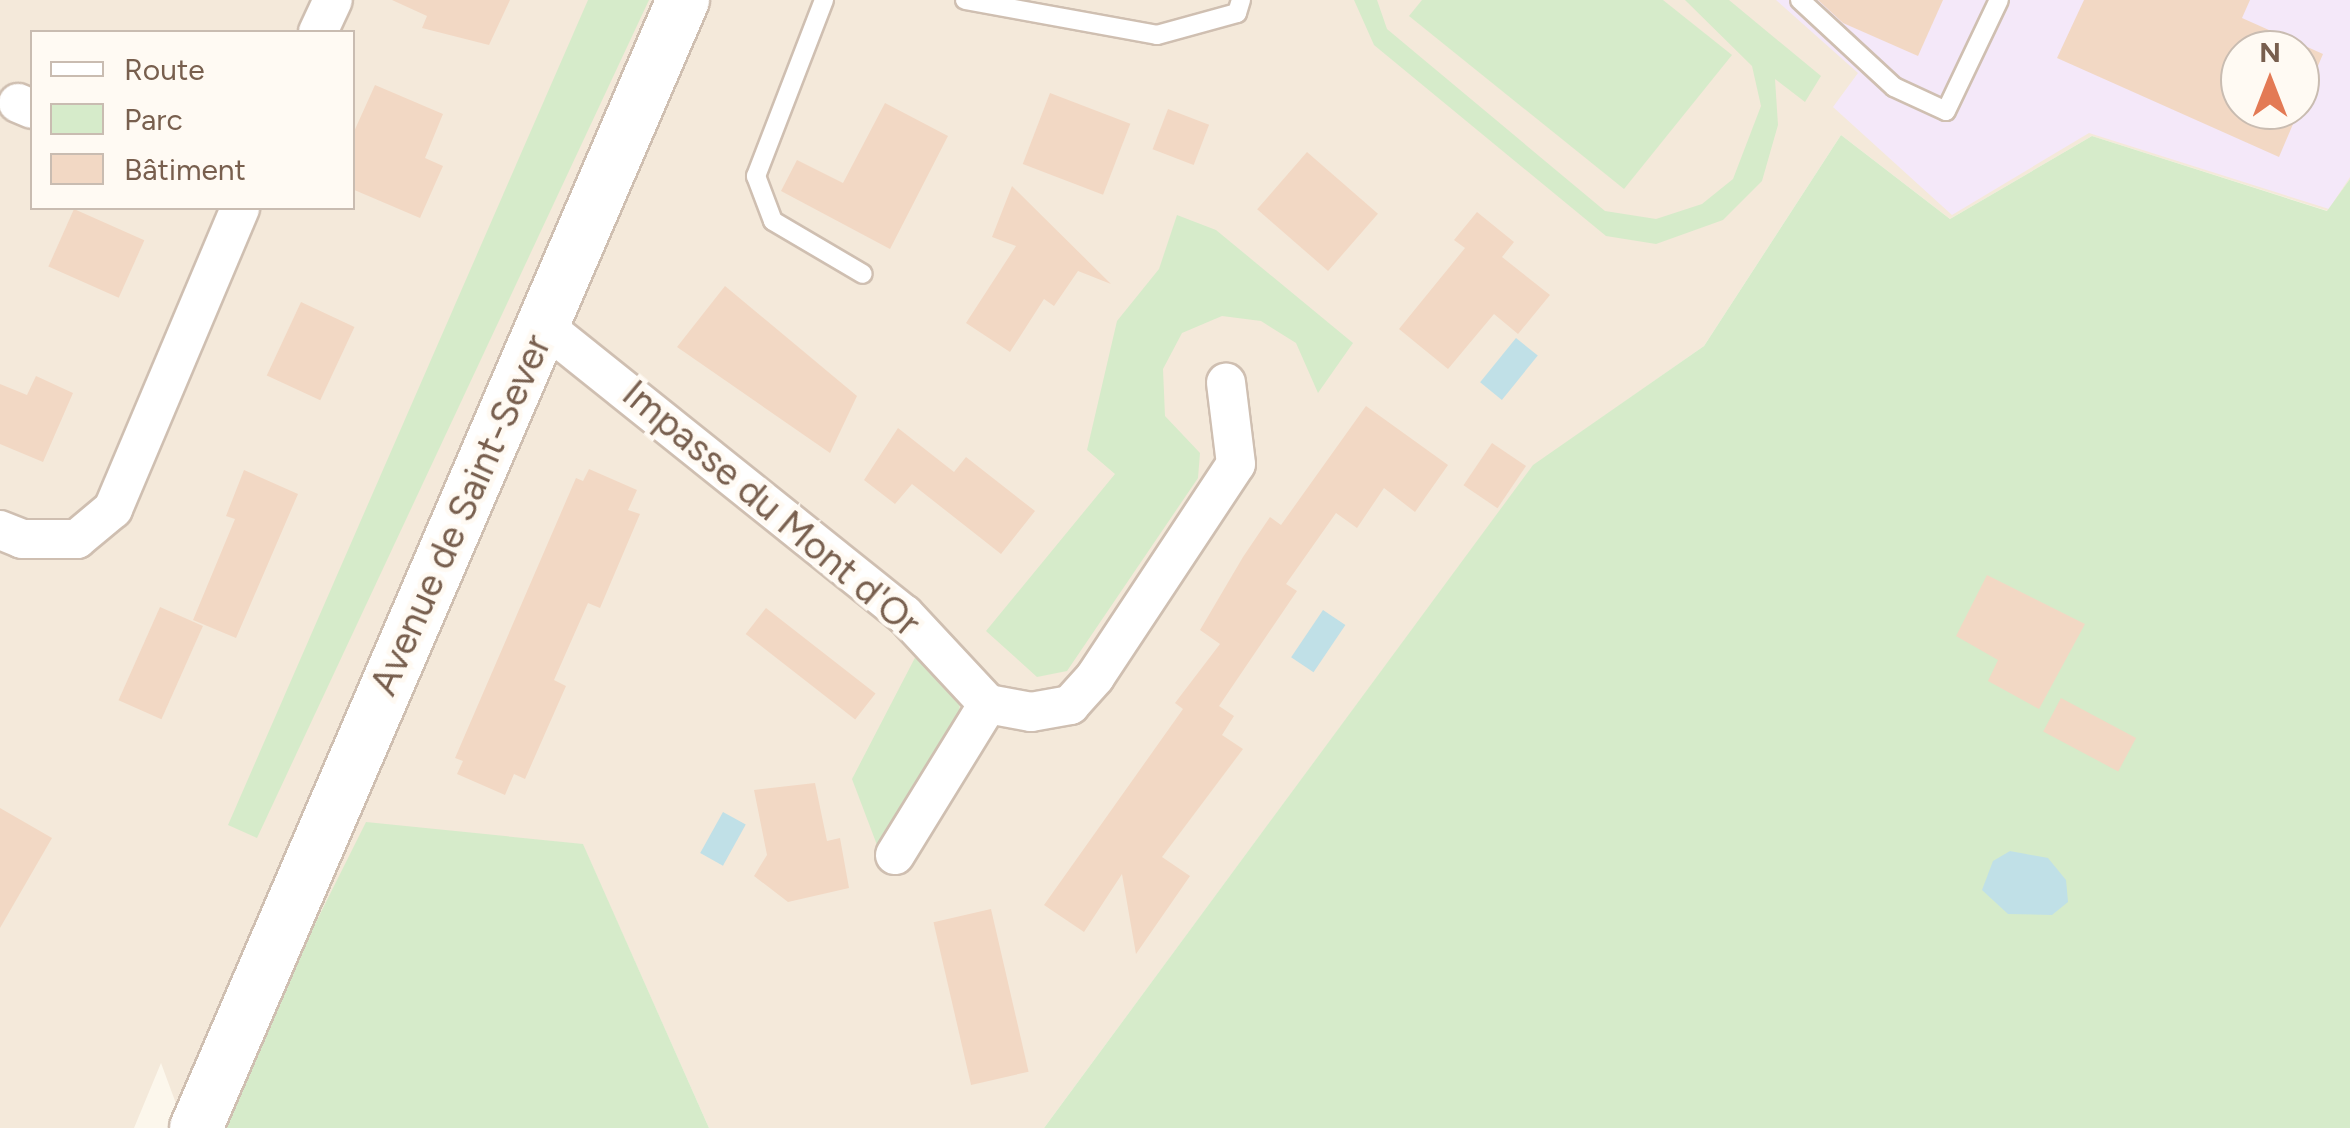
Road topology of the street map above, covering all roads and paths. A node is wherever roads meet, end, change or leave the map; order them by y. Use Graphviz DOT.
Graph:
graph roads {
  1 [pos="333,0"];
  2 [pos="684,0"];
  3 [pos="824,0"];
  4 [pos="966,0"];
  5 [pos="1241,0"];
  6 [pos="1800,0"];
  7 [pos="1998,0"];
  8 [pos="1018,1"];
  9 [pos="319,30"];
  10 [pos="239,210"];
  11 [pos="862,274"];
  12 [pos="544,326"];
  13 [pos="1226,383"];
  14 [pos="0,530"];
  15 [pos="988,704"];
  16 [pos="895,855"];
  17 [pos="235,1028"];
  18 [pos="186,1128"];
  19 [pos="196,1128"];
  1 -- 9 [label="street"];
  2 -- 12 [label="main road, Avenue de Saint-Sever"];
  3 -- 11 [label="lane"];
  4 -- 8 [label="lane"];
  5 -- 8 [label="lane"];
  6 -- 7 [label="lane"];
  10 -- 14 [label="street"];
  12 -- 15 [label="street, Impasse du Mont d'Or"];
  12 -- 17 [label="main road, Avenue de Saint-Sever"];
  13 -- 15 [label="street"];
  15 -- 16 [label="street"];
  17 -- 18 [label="main road, Avenue de Saint-Sever"];
  17 -- 19 [label="main road, Avenue de Saint-Sever"];
}
